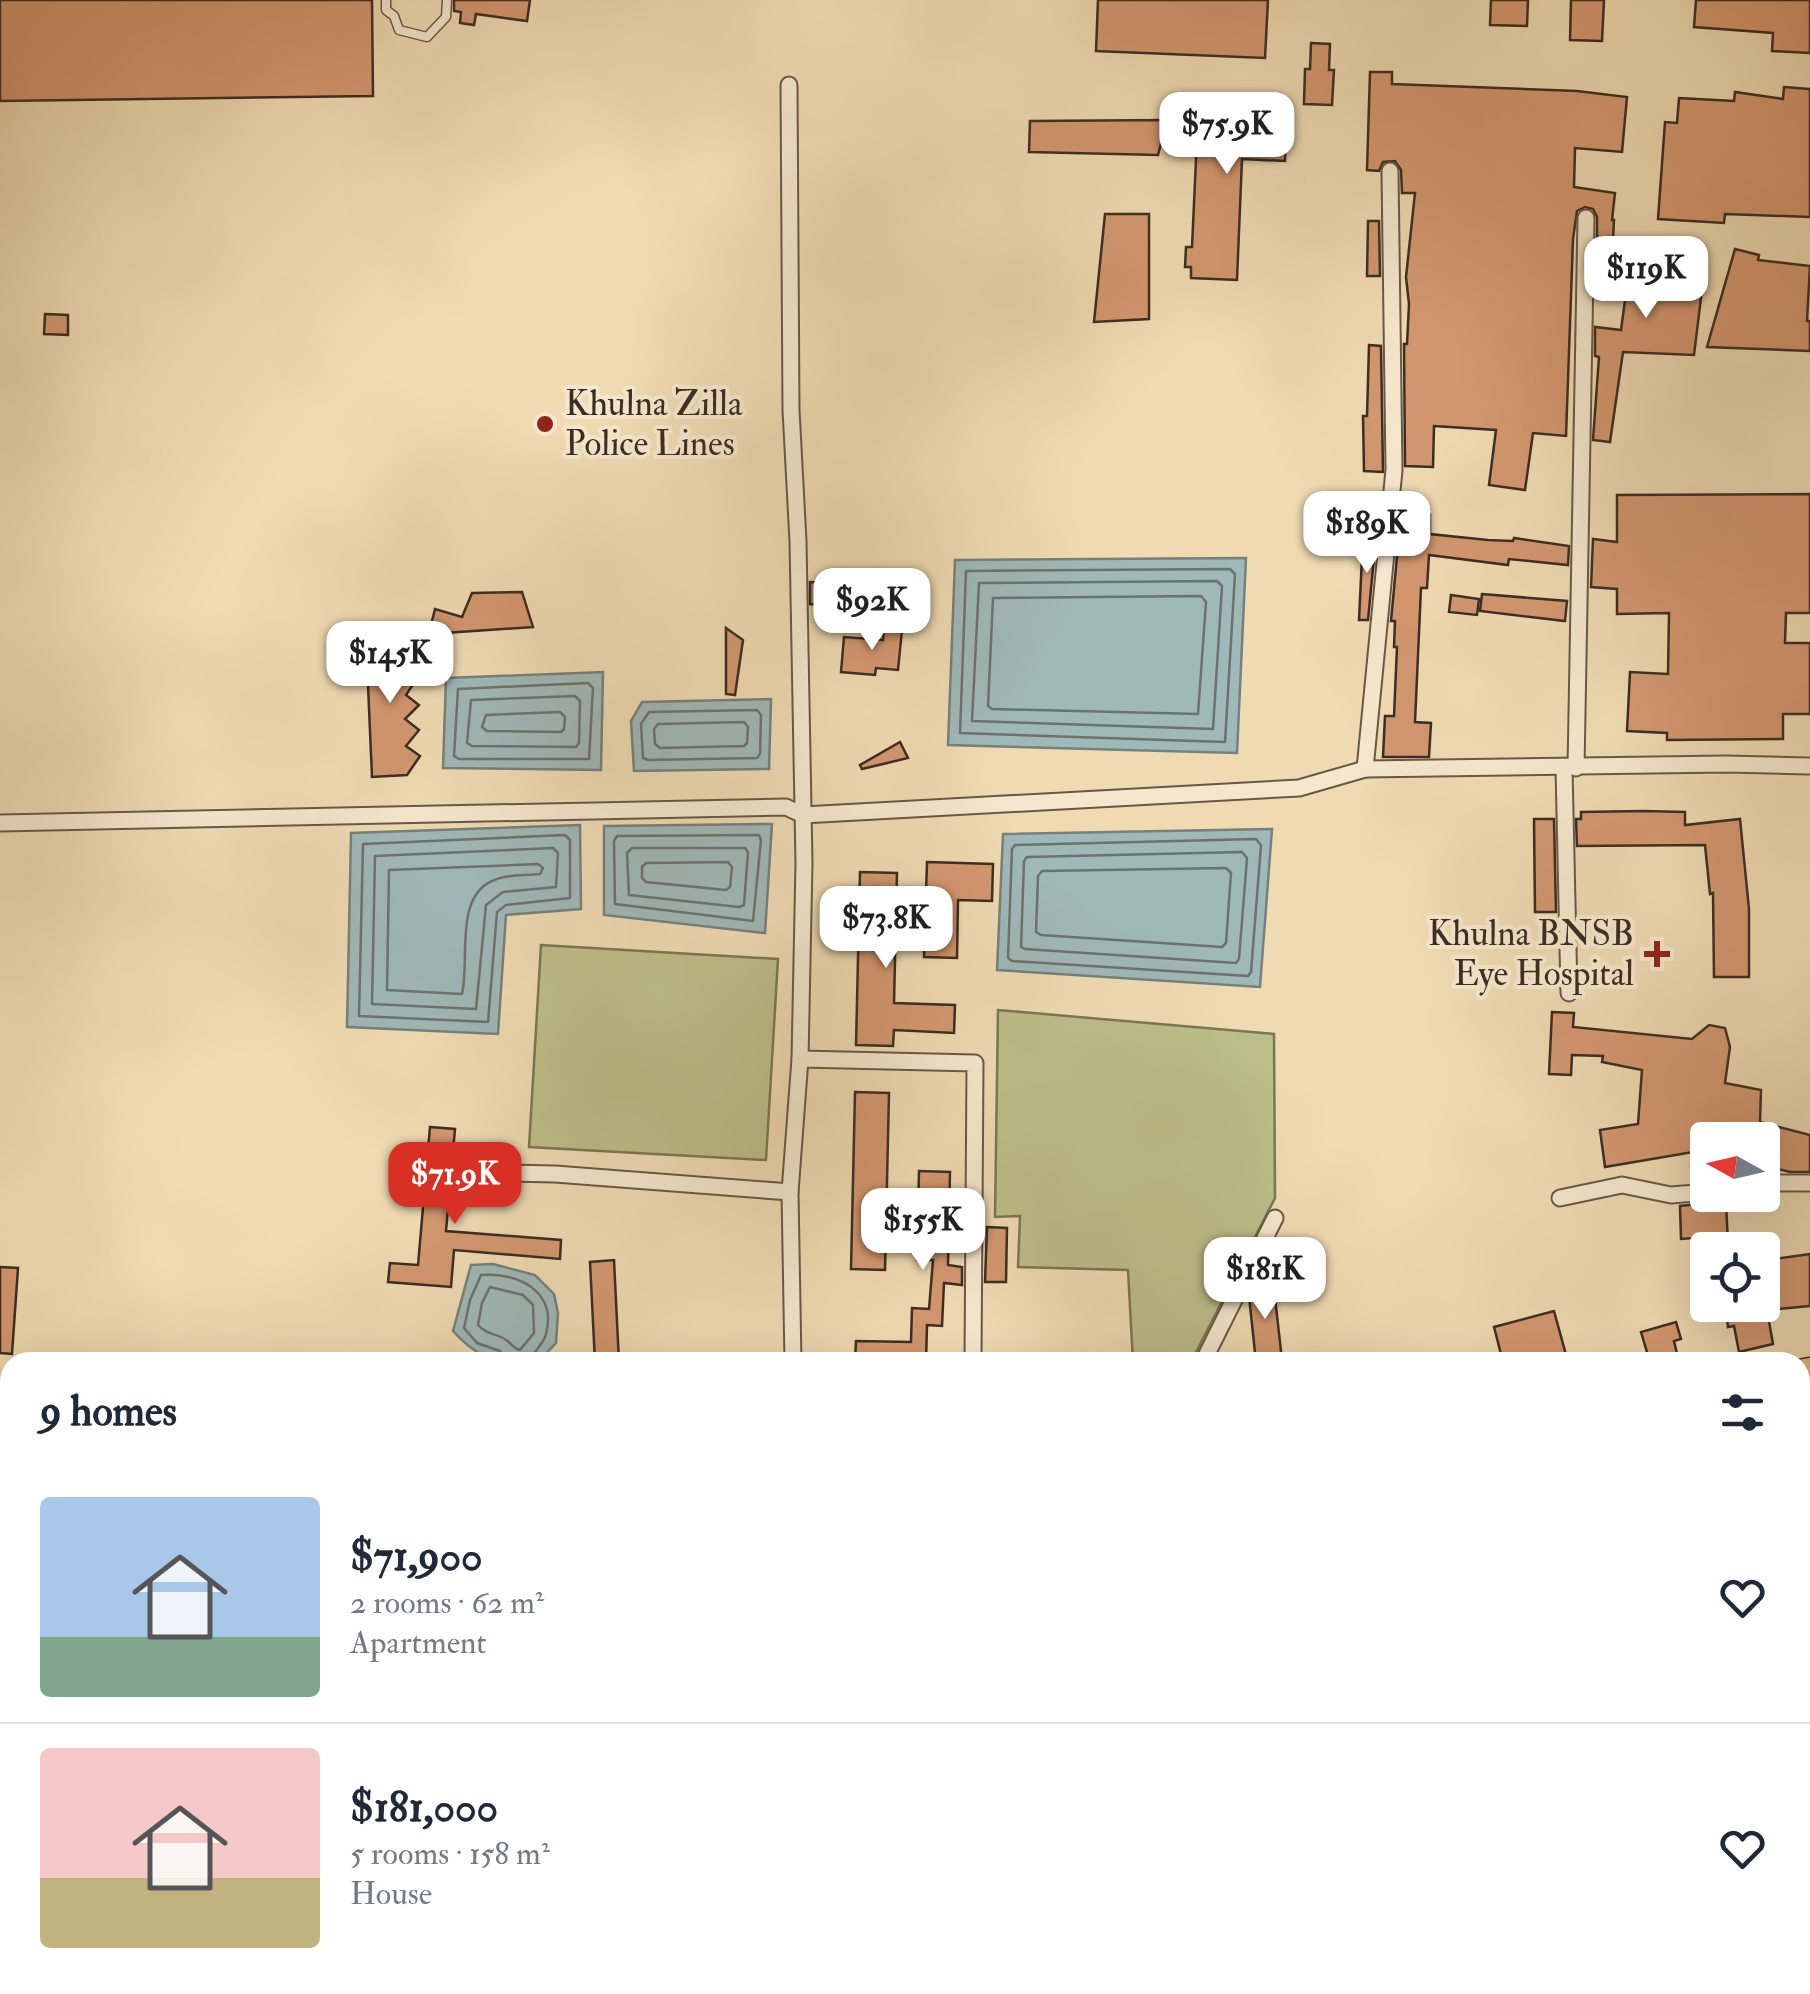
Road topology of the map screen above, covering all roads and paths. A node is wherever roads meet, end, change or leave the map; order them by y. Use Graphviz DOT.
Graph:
graph roads {
  1 [pos="386,0"];
  2 [pos="447,0"];
  3 [pos="789,84"];
  4 [pos="1390,171"];
  5 [pos="1586,218"];
  6 [pos="1810,766"];
  7 [pos="1570,768"];
  8 [pos="1365,769"];
  9 [pos="803,814"];
  10 [pos="0,824"];
  11 [pos="1569,992"];
  12 [pos="800,1059"];
  13 [pos="469,1172"];
  14 [pos="1780,1183"];
  15 [pos="1810,1183"];
  16 [pos="790,1192"];
  17 [pos="1690,1193"];
  18 [pos="1560,1198"];
  19 [pos="1275,1218"];
  20 [pos="793,1352"];
  21 [pos="973,1352"];
  22 [pos="1208,1352"];
  1 -- 2 [label="lane"];
  3 -- 9 [label="street"];
  4 -- 8 [label="street"];
  5 -- 7 [label="street"];
  6 -- 7 [label="street"];
  7 -- 8 [label="street"];
  7 -- 11 [label="street"];
  8 -- 9 [label="street"];
  9 -- 10 [label="street"];
  9 -- 12 [label="street"];
  12 -- 16 [label="street"];
  12 -- 21 [label="street"];
  13 -- 16 [label="street"];
  14 -- 15 [label="street"];
  16 -- 20 [label="street"];
  17 -- 18 [label="street"];
  19 -- 22 [label="street"];
}
